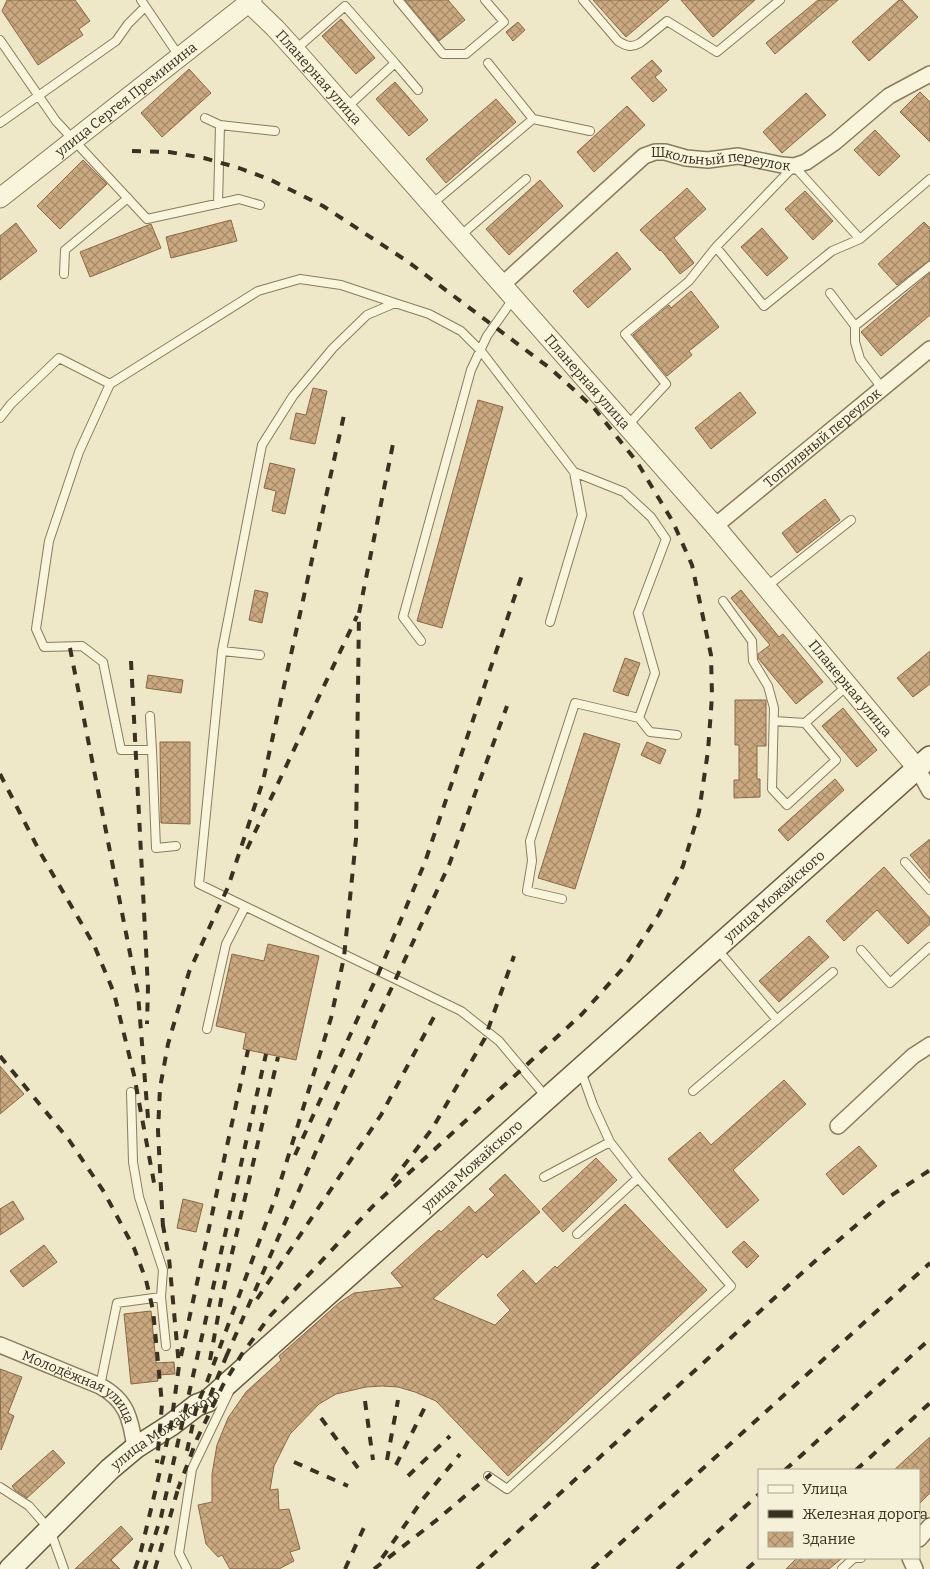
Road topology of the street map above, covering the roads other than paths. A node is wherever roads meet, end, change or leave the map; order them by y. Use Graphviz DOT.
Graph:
graph roads {
  1 [pos="398,0"];
  2 [pos="485,0"];
  3 [pos="583,0"];
  4 [pos="780,0"];
  5 [pos="248,1"];
  6 [pos="143,4"];
  7 [pos="0,40"];
  8 [pos="295,50"];
  9 [pos="179,57"];
  10 [pos="395,63"];
  11 [pos="488,63"];
  12 [pos="930,74"];
  13 [pos="418,90"];
  14 [pos="38,97"];
  15 [pos="346,108"];
  16 [pos="205,118"];
  17 [pos="533,119"];
  18 [pos="0,123"];
  19 [pos="220,125"];
  20 [pos="275,131"];
  21 [pos="590,131"];
  22 [pos="74,140"];
  23 [pos="794,166"];
  24 [pos="930,178"];
  25 [pos="526,179"];
  26 [pos="0,198"];
  27 [pos="128,198"];
  28 [pos="218,204"];
  29 [pos="432,204"];
  30 [pos="260,205"];
  31 [pos="460,236"];
  32 [pos="860,239"];
  33 [pos="716,247"];
  34 [pos="930,266"];
  35 [pos="64,274"];
  36 [pos="508,290"];
  37 [pos="830,293"];
  38 [pos="395,303"];
  39 [pos="855,326"];
  40 [pos="930,349"];
  41 [pos="480,351"];
  42 [pos="110,384"];
  43 [pos="882,388"];
  44 [pos="0,418"];
  45 [pos="627,426"];
  46 [pos="574,472"];
  47 [pos="851,520"];
  48 [pos="714,526"];
  49 [pos="766,586"];
  50 [pos="723,602"];
  51 [pos="550,622"];
  52 [pos="421,641"];
  53 [pos="222,651"];
  54 [pos="260,656"];
  55 [pos="848,686"];
  56 [pos="150,716"];
  57 [pos="639,718"];
  58 [pos="774,721"];
  59 [pos="804,723"];
  60 [pos="677,735"];
  61 [pos="152,750"];
  62 [pos="923,762"];
  63 [pos="930,791"];
  64 [pos="176,846"];
  65 [pos="905,862"];
  66 [pos="930,890"];
  67 [pos="562,900"];
  68 [pos="245,907"];
  69 [pos="930,947"];
  70 [pos="716,948"];
  71 [pos="862,950"];
  72 [pos="833,972"];
  73 [pos="776,1020"];
  74 [pos="207,1029"];
  75 [pos="930,1044"];
  76 [pos="580,1070"];
  77 [pos="692,1091"];
  78 [pos="130,1092"];
  79 [pos="547,1099"];
  80 [pos="838,1126"];
  81 [pos="610,1142"];
  82 [pos="544,1177"];
  83 [pos="638,1178"];
  84 [pos="577,1234"];
  85 [pos="161,1297"];
  86 [pos="0,1345"];
  87 [pos="166,1346"];
  88 [pos="237,1374"];
  89 [pos="100,1386"];
  90 [pos="135,1448"];
  91 [pos="488,1476"];
  92 [pos="0,1487"];
  93 [pos="930,1526"];
  94 [pos="50,1530"];
  95 [pos="920,1538"];
  96 [pos="853,1559"];
  97 [pos="8,1568"];
  98 [pos="64,1569"];
  99 [pos="187,1569"];
  100 [pos="842,1569"];
  1 -- 2 [label="lane"];
  3 -- 4 [label="lane"];
  5 -- 8 [label="street, Планерная улица"];
  5 -- 9 [label="street, улица Сергея Преминина"];
  6 -- 9 [label="lane"];
  6 -- 14 [label="lane"];
  7 -- 14 [label="lane"];
  8 -- 10 [label="lane"];
  8 -- 15 [label="street, Планерная улица"];
  9 -- 22 [label="street, улица Сергея Преминина"];
  10 -- 13 [label="lane"];
  10 -- 15 [label="lane"];
  11 -- 17 [label="lane"];
  12 -- 23 [label="street, Школьный переулок"];
  14 -- 18 [label="lane"];
  14 -- 22 [label="lane"];
  15 -- 29 [label="street, Планерная улица"];
  16 -- 19 [label="lane"];
  17 -- 21 [label="lane"];
  17 -- 29 [label="lane"];
  19 -- 20 [label="lane"];
  19 -- 28 [label="lane"];
  22 -- 26 [label="street, улица Сергея Преминина"];
  22 -- 27 [label="lane"];
  23 -- 32 [label="lane"];
  23 -- 33 [label="lane"];
  23 -- 36 [label="street, Школьный переулок"];
  24 -- 32 [label="lane"];
  25 -- 31 [label="lane"];
  27 -- 28 [label="lane"];
  27 -- 35 [label="lane"];
  28 -- 30 [label="lane"];
  29 -- 31 [label="street, Планерная улица"];
  31 -- 36 [label="street, Планерная улица"];
  32 -- 33 [label="lane"];
  33 -- 45 [label="lane"];
  34 -- 39 [label="lane"];
  36 -- 41 [label="lane"];
  36 -- 45 [label="street, Планерная улица"];
  37 -- 39 [label="lane"];
  38 -- 41 [label="lane"];
  38 -- 42 [label="lane"];
  38 -- 53 [label="lane"];
  39 -- 43 [label="lane"];
  40 -- 43 [label="street, Топливный переулок"];
  41 -- 46 [label="lane"];
  41 -- 52 [label="lane"];
  42 -- 44 [label="lane"];
  42 -- 61 [label="lane"];
  43 -- 48 [label="street, Топливный переулок"];
  45 -- 48 [label="street, Планерная улица"];
  46 -- 51 [label="lane"];
  46 -- 57 [label="lane"];
  47 -- 49 [label="lane"];
  48 -- 49 [label="street, Планерная улица"];
  49 -- 55 [label="street, Планерная улица"];
  50 -- 58 [label="lane"];
  53 -- 54 [label="lane"];
  53 -- 68 [label="lane"];
  55 -- 59 [label="lane"];
  55 -- 62 [label="street, Планерная улица"];
  56 -- 61 [label="lane"];
  57 -- 60 [label="lane"];
  57 -- 67 [label="lane"];
  58 -- 59 [label="lane"];
  58 -- 59 [label="lane"];
  61 -- 64 [label="lane"];
  62 -- 63 [label="street"];
  62 -- 70 [label="main road, улица Можайского"];
  65 -- 66 [label="lane"];
  68 -- 74 [label="lane"];
  68 -- 79 [label="lane"];
  69 -- 71 [label="lane"];
  70 -- 73 [label="lane"];
  70 -- 76 [label="main road, улица Можайского"];
  72 -- 73 [label="lane"];
  73 -- 77 [label="lane"];
  75 -- 80 [label="street"];
  76 -- 79 [label="main road, улица Можайского"];
  76 -- 81 [label="lane"];
  78 -- 85 [label="lane"];
  79 -- 88 [label="main road, улица Можайского"];
  81 -- 82 [label="lane"];
  81 -- 83 [label="lane"];
  83 -- 84 [label="lane"];
  83 -- 91 [label="lane"];
  85 -- 87 [label="lane"];
  85 -- 89 [label="lane"];
  86 -- 89 [label="street, Молодёжная улица"];
  88 -- 90 [label="main road, улица Можайского"];
  88 -- 99 [label="lane"];
  89 -- 90 [label="street, Молодёжная улица"];
  90 -- 94 [label="main road, улица Можайского"];
  92 -- 94 [label="lane"];
  93 -- 95 [label="street"];
  94 -- 97 [label="main road, улица Можайского"];
  94 -- 98 [label="lane"];
  96 -- 100 [label="lane"];
}
